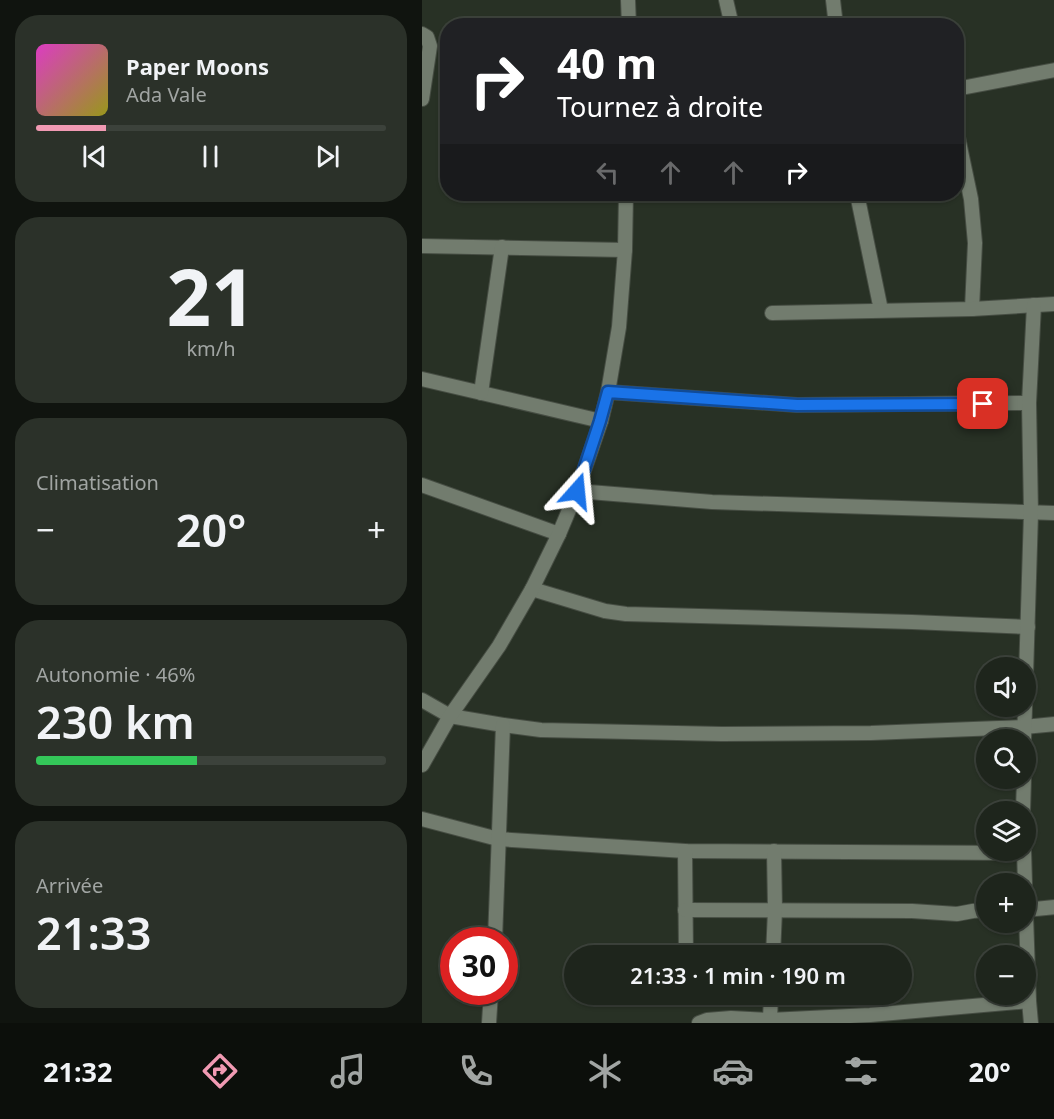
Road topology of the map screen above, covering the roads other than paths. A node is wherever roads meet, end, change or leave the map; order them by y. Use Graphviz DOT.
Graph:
graph roads {
  1 [pos="628,0"];
  2 [pos="726,0"];
  3 [pos="833,0"];
  4 [pos="629,18"];
  5 [pos="730,18"];
  6 [pos="835,18"];
  7 [pos="422,34"];
  8 [pos="1055,70"];
  9 [pos="964,88"];
  10 [pos="422,99"];
  11 [pos="964,166"];
  12 [pos="626,201"];
  13 [pos="858,201"];
  14 [pos="422,246"];
  15 [pos="502,247"];
  16 [pos="624,250"];
  17 [pos="1055,304"];
  18 [pos="1034,305"];
  19 [pos="972,309"];
  20 [pos="881,310"];
  21 [pos="772,313"];
  22 [pos="422,379"];
  23 [pos="608,392"];
  24 [pos="481,393"];
  25 [pos="1029,403"];
  26 [pos="600,421"];
  27 [pos="422,485"];
  28 [pos="577,491"];
  29 [pos="1031,513"];
  30 [pos="1055,513"];
  31 [pos="559,534"];
  32 [pos="532,589"];
  33 [pos="1028,627"];
  34 [pos="422,700"];
  35 [pos="450,716"];
  36 [pos="1055,724"];
  37 [pos="503,725"];
  38 [pos="1024,729"];
  39 [pos="1036,730"];
  40 [pos="976,733"];
  41 [pos="422,765"];
  42 [pos="422,819"];
  43 [pos="498,838"];
  44 [pos="685,850"];
  45 [pos="774,851"];
  46 [pos="976,852"];
  47 [pos="1055,907"];
  48 [pos="1036,909"];
  49 [pos="685,910"];
  50 [pos="775,910"];
  51 [pos="976,911"];
  52 [pos="495,927"];
  53 [pos="686,945"];
  54 [pos="773,945"];
  55 [pos="490,1005"];
  56 [pos="771,1005"];
  57 [pos="984,1005"];
  58 [pos="1029,1005"];
  59 [pos="770,1020"];
  60 [pos="489,1023"];
  61 [pos="699,1023"];
  62 [pos="1031,1023"];
  1 -- 4 [label="street"];
  2 -- 5 [label="street"];
  3 -- 6 [label="street"];
  7 -- 10 [label="street"];
  8 -- 9 [label="street"];
  11 -- 19 [label="street"];
  12 -- 16 [label="street"];
  13 -- 20 [label="street"];
  14 -- 15 [label="street"];
  15 -- 16 [label="street"];
  15 -- 24 [label="street"];
  16 -- 23 [label="street"];
  17 -- 18 [label="street"];
  18 -- 19 [label="street"];
  18 -- 25 [label="street"];
  19 -- 20 [label="street"];
  20 -- 21 [label="street"];
  22 -- 24 [label="street"];
  23 -- 25 [label="street"];
  23 -- 26 [label="street"];
  24 -- 26 [label="street"];
  25 -- 29 [label="street"];
  26 -- 28 [label="street"];
  27 -- 31 [label="street"];
  28 -- 29 [label="street"];
  28 -- 31 [label="street"];
  29 -- 30 [label="street"];
  29 -- 33 [label="street"];
  31 -- 32 [label="street"];
  32 -- 33 [label="street"];
  32 -- 35 [label="street"];
  33 -- 38 [label="street"];
  34 -- 35 [label="street"];
  35 -- 37 [label="street"];
  35 -- 41 [label="street"];
  36 -- 39 [label="street"];
  37 -- 40 [label="street"];
  37 -- 43 [label="street"];
  42 -- 43 [label="street"];
  43 -- 44 [label="street"];
  43 -- 52 [label="street"];
  44 -- 45 [label="street"];
  44 -- 49 [label="street"];
  45 -- 46 [label="street"];
  45 -- 50 [label="street"];
  47 -- 48 [label="street"];
  49 -- 50 [label="street"];
  49 -- 53 [label="street"];
  50 -- 51 [label="street"];
  50 -- 54 [label="street"];
  55 -- 60 [label="street"];
  56 -- 59 [label="street"];
  57 -- 59 [label="street"];
  58 -- 62 [label="street"];
  59 -- 61 [label="street"];
}
